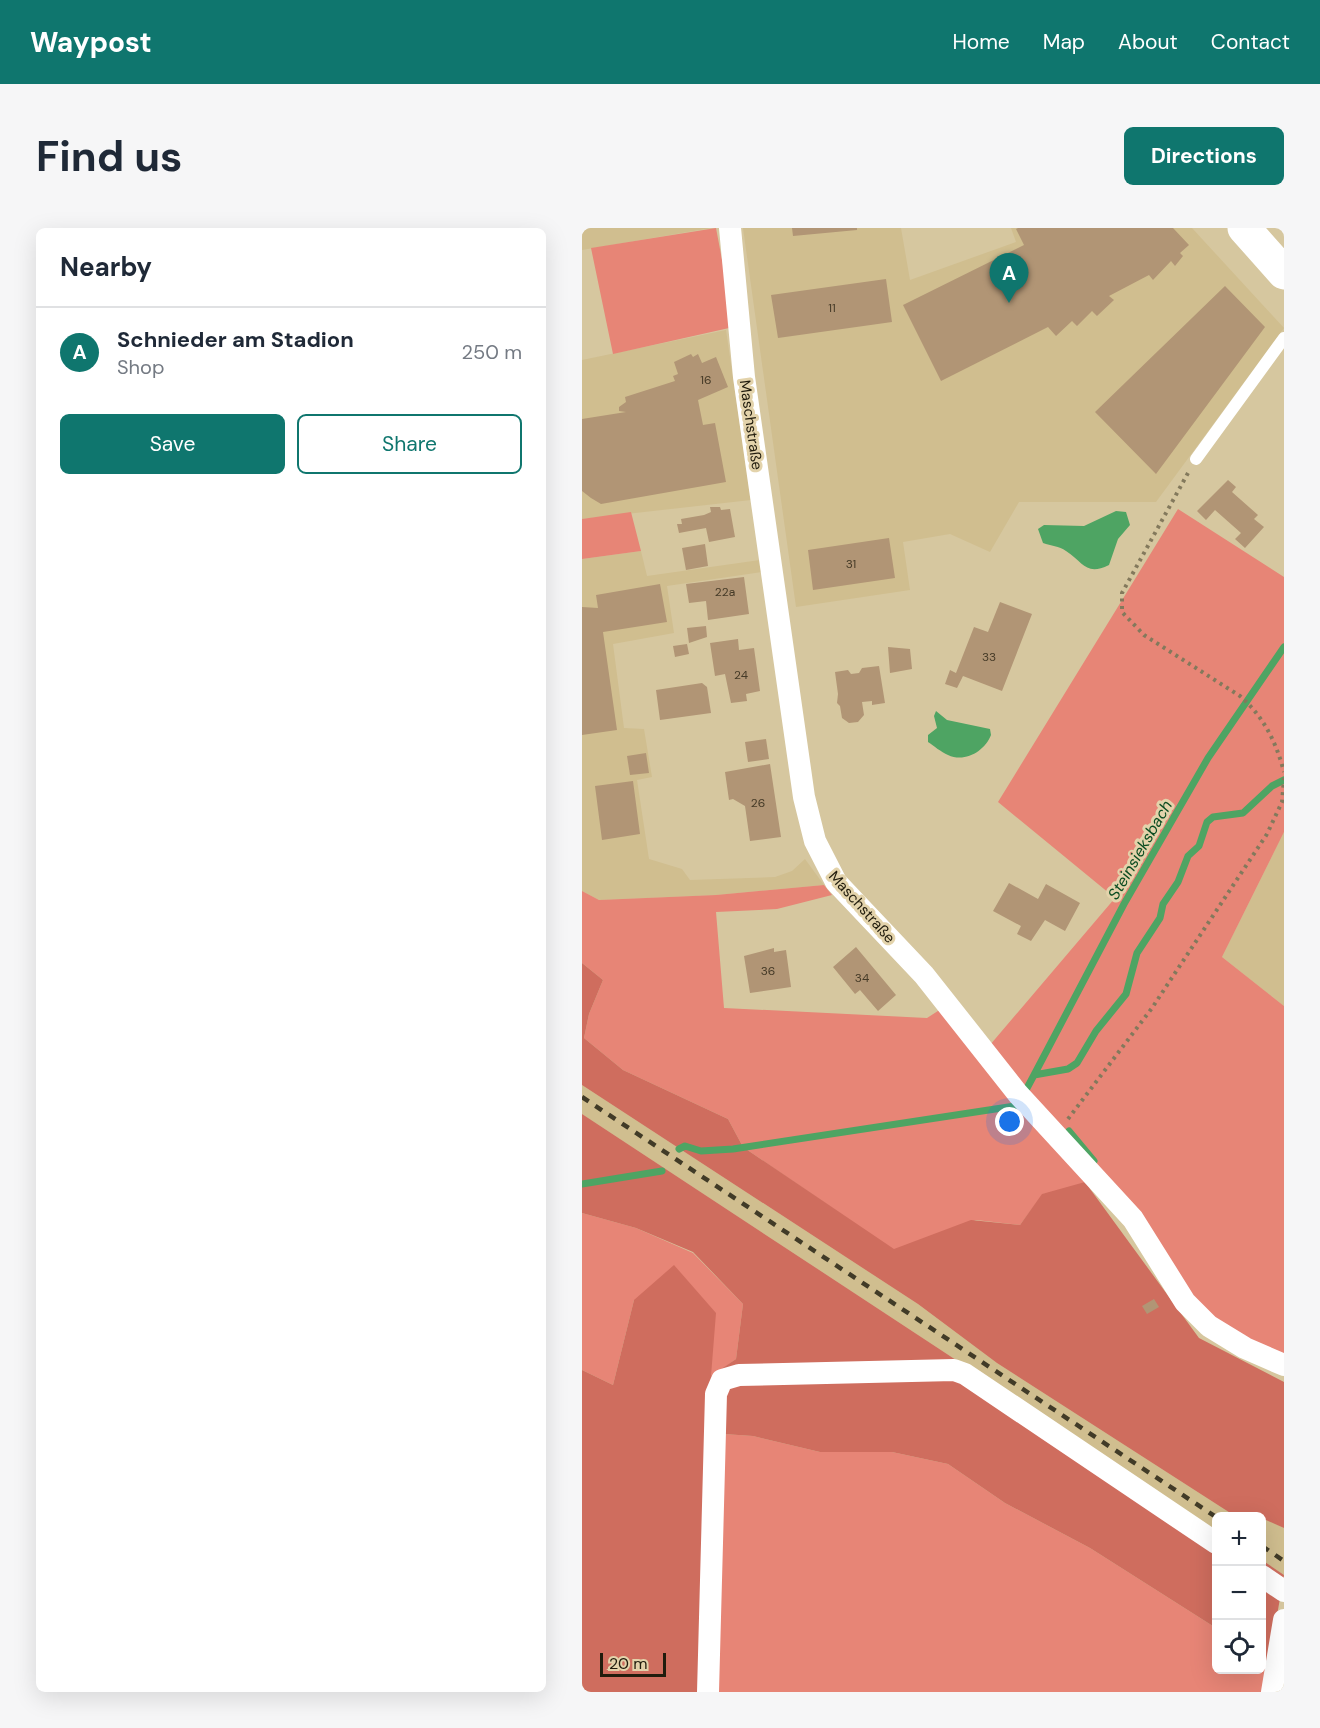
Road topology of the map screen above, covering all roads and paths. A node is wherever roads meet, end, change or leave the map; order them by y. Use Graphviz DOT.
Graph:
graph roads {
  1 [pos="730,228"];
  2 [pos="1244,228"];
  3 [pos="1284,273"];
  4 [pos="1284,338"];
  5 [pos="1196,459"];
  6 [pos="1284,772"];
  7 [pos="1284,778"];
  8 [pos="1054,1132"];
  9 [pos="1284,1365"];
  10 [pos="1212,1540"];
  11 [pos="1266,1579"];
  12 [pos="1284,1591"];
  13 [pos="1284,1620"];
  14 [pos="708,1692"];
  15 [pos="1272,1692"];
  1 -- 8 [label="street, Maschstraße"];
  2 -- 3 [label="main road"];
  4 -- 5 [label="lane"];
  5 -- 6 [label="path"];
  7 -- 8 [label="path"];
  8 -- 9 [label="street, Maschstraße"];
  10 -- 14 [label="street"];
  11 -- 12 [label="street"];
  13 -- 15 [label="street"];
}
